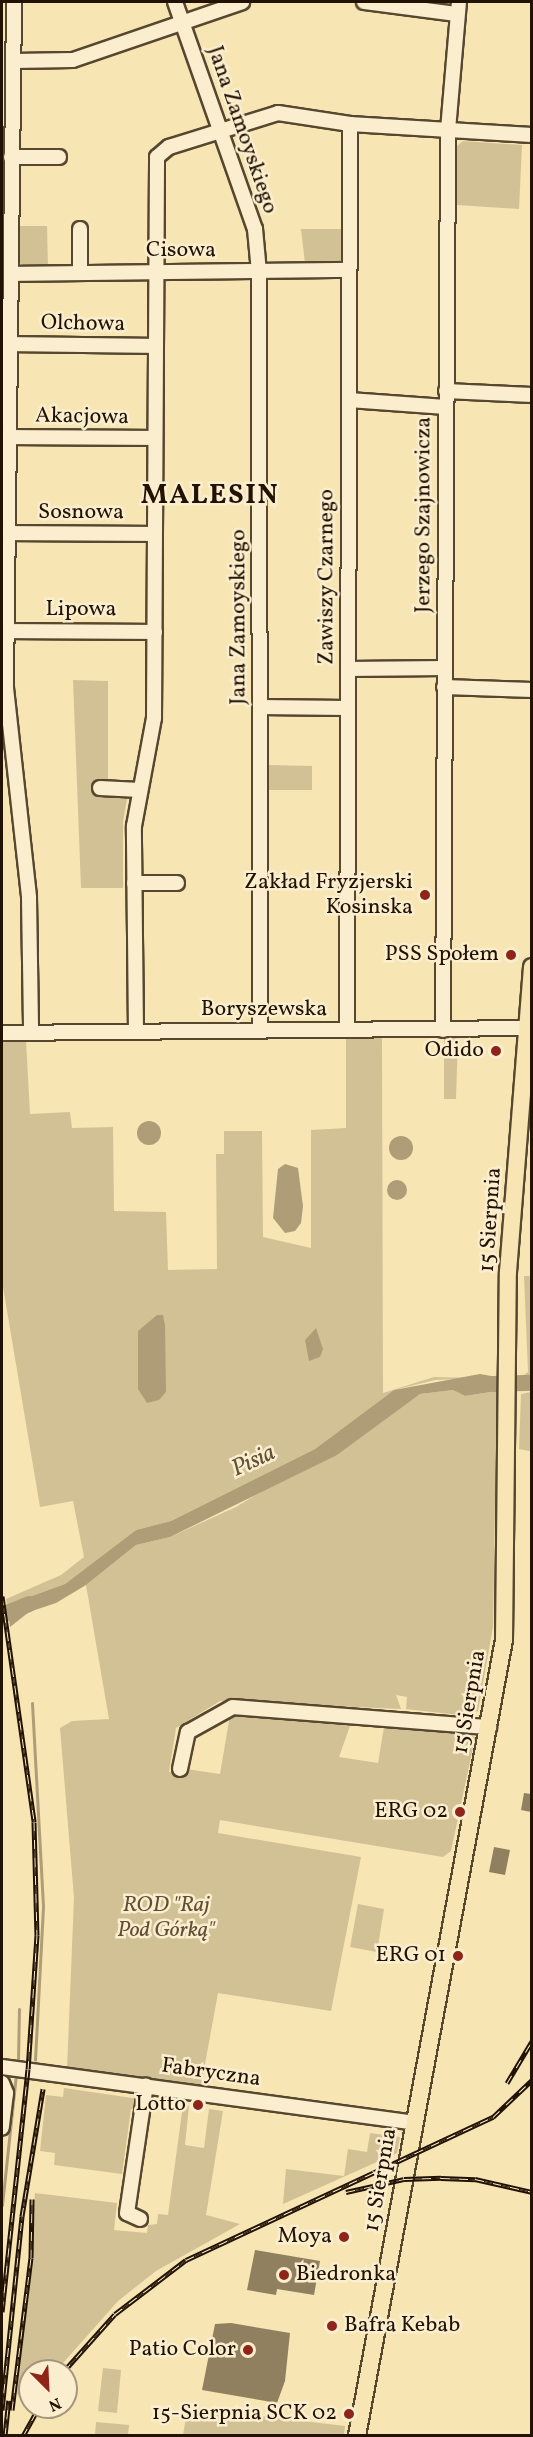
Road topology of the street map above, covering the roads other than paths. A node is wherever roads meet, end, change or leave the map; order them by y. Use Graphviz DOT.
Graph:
graph roads {
  1 [pos="14,2"];
  2 [pos="175,2"];
  3 [pos="242,2"];
  4 [pos="364,2"];
  5 [pos="458,8"];
  6 [pos="182,22"];
  7 [pos="14,61"];
  8 [pos="350,124"];
  9 [pos="448,130"];
  10 [pos="220,131"];
  11 [pos="531,135"];
  12 [pos="11,157"];
  13 [pos="60,157"];
  14 [pos="80,229"];
  15 [pos="350,270"];
  16 [pos="153,272"];
  17 [pos="259,272"];
  18 [pos="80,273"];
  19 [pos="12,274"];
  20 [pos="12,344"];
  21 [pos="154,346"];
  22 [pos="446,391"];
  23 [pos="531,395"];
  24 [pos="349,400"];
  25 [pos="446,406"];
  26 [pos="9,437"];
  27 [pos="154,438"];
  28 [pos="8,534"];
  29 [pos="154,534"];
  30 [pos="7,631"];
  31 [pos="155,632"];
  32 [pos="445,668"];
  33 [pos="348,669"];
  34 [pos="444,687"];
  35 [pos="531,690"];
  36 [pos="260,707"];
  37 [pos="347,708"];
  38 [pos="100,788"];
  39 [pos="140,790"];
  40 [pos="134,883"];
  41 [pos="177,883"];
  42 [pos="531,966"];
  43 [pos="529,1028"];
  44 [pos="347,1030"];
  45 [pos="443,1030"];
  46 [pos="260,1031"];
  47 [pos="31,1032"];
  48 [pos="136,1032"];
  49 [pos="2,1033"];
  50 [pos="489,1726"];
  51 [pos="180,1769"];
  52 [pos="2,2067"];
  53 [pos="2,2082"];
  54 [pos="146,2085"];
  55 [pos="415,2123"];
  56 [pos="2,2128"];
  57 [pos="140,2219"];
  58 [pos="357,2436"];
  1 -- 7 [label="street"];
  2 -- 6 [label="street, Jana Zamoyskiego"];
  3 -- 6 [label="street"];
  4 -- 5 [label="street"];
  5 -- 9 [label="street, Jerzego Szajnowicza"];
  6 -- 7 [label="street"];
  6 -- 10 [label="street, Jana Zamoyskiego"];
  7 -- 12 [label="street"];
  8 -- 9 [label="street"];
  8 -- 10 [label="street"];
  8 -- 15 [label="street, Zawiszy Czarnego"];
  9 -- 11 [label="street"];
  9 -- 22 [label="street, Jerzego Szajnowicza"];
  10 -- 16 [label="street"];
  10 -- 17 [label="street, Jana Zamoyskiego"];
  12 -- 13 [label="street"];
  12 -- 19 [label="street"];
  14 -- 18 [label="street"];
  15 -- 17 [label="street, Cisowa"];
  15 -- 24 [label="street, Zawiszy Czarnego"];
  16 -- 17 [label="street, Cisowa"];
  16 -- 18 [label="street, Cisowa"];
  16 -- 21 [label="street"];
  17 -- 36 [label="street, Jana Zamoyskiego"];
  18 -- 19 [label="street, Cisowa"];
  19 -- 20 [label="street"];
  20 -- 21 [label="street, Olchowa"];
  20 -- 26 [label="street"];
  21 -- 27 [label="street"];
  22 -- 23 [label="street"];
  22 -- 25 [label="street, Jerzego Szajnowicza"];
  24 -- 25 [label="street"];
  24 -- 33 [label="street, Zawiszy Czarnego"];
  25 -- 32 [label="street, Jerzego Szajnowicza"];
  26 -- 27 [label="street, Akacjowa"];
  26 -- 28 [label="street"];
  27 -- 29 [label="street"];
  28 -- 29 [label="street, Sosnowa"];
  28 -- 30 [label="street"];
  29 -- 31 [label="street"];
  30 -- 31 [label="street, Lipowa"];
  30 -- 47 [label="street"];
  31 -- 39 [label="street"];
  32 -- 33 [label="street"];
  32 -- 34 [label="street, Jerzego Szajnowicza"];
  33 -- 37 [label="street, Zawiszy Czarnego"];
  34 -- 35 [label="street"];
  34 -- 45 [label="street, Jerzego Szajnowicza"];
  36 -- 37 [label="street"];
  36 -- 46 [label="street, Jana Zamoyskiego"];
  37 -- 44 [label="street, Zawiszy Czarnego"];
  38 -- 39 [label="street"];
  39 -- 40 [label="street"];
  40 -- 41 [label="street"];
  40 -- 48 [label="street"];
  42 -- 43 [label="main road, 15 Sierpnia"];
  43 -- 45 [label="street, Boryszewska"];
  43 -- 50 [label="main road, 15 Sierpnia"];
  44 -- 45 [label="street, Boryszewska"];
  44 -- 46 [label="street, Boryszewska"];
  46 -- 48 [label="street, Boryszewska"];
  47 -- 48 [label="street, Boryszewska"];
  47 -- 49 [label="street, Boryszewska"];
  50 -- 51 [label="street"];
  50 -- 55 [label="main road, 15 Sierpnia"];
  52 -- 54 [label="street, Fabryczna"];
  53 -- 56 [label="street"];
  54 -- 55 [label="street, Fabryczna"];
  54 -- 57 [label="street"];
  55 -- 58 [label="main road, 15 Sierpnia"];
}
